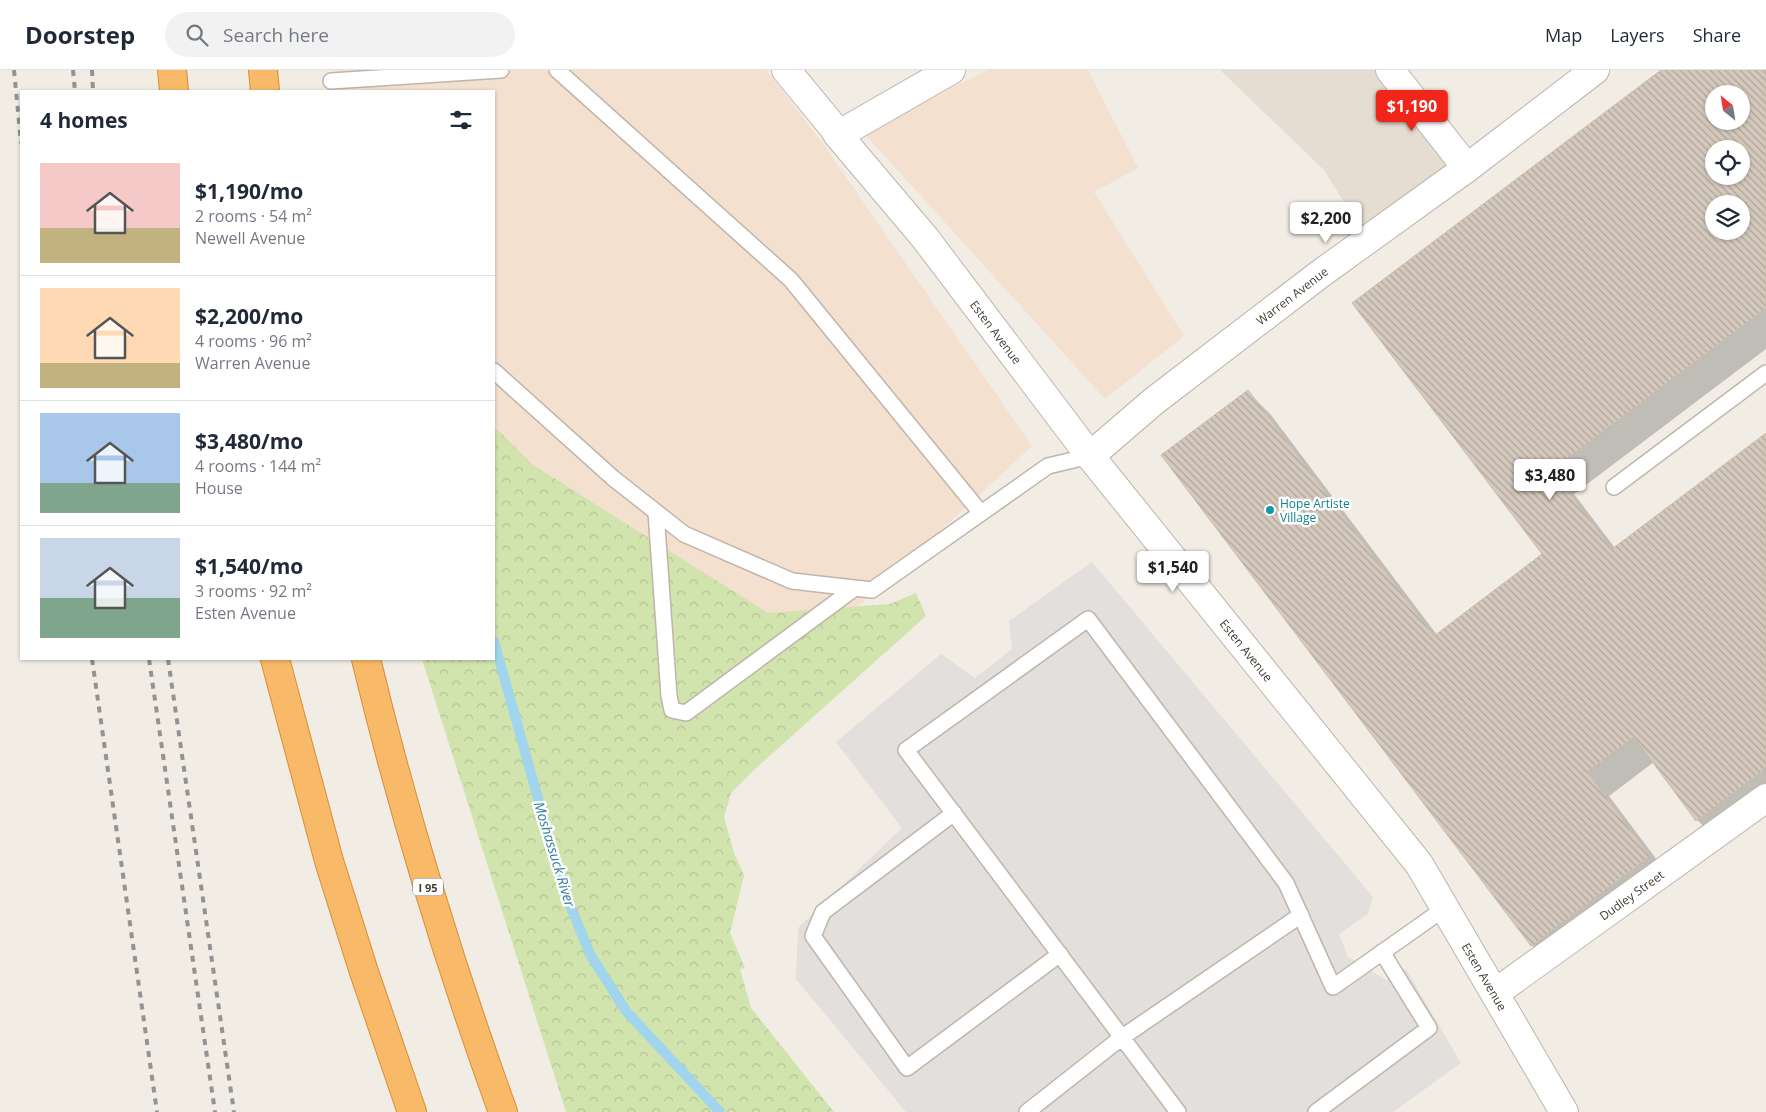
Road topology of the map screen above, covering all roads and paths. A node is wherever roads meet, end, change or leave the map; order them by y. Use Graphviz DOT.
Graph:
graph roads {
  1 [pos="172,70"];
  2 [pos="263,70"];
  3 [pos="501,70"];
  4 [pos="558,70"];
  5 [pos="786,70"];
  6 [pos="951,70"];
  7 [pos="1390,70"];
  8 [pos="1595,70"];
  9 [pos="329,81"];
  10 [pos="174,90"];
  11 [pos="265,90"];
  12 [pos="838,135"];
  13 [pos="1467,168"];
  14 [pos="495,373"];
  15 [pos="1766,374"];
  16 [pos="1090,456"];
  17 [pos="1614,487"];
  18 [pos="656,512"];
  19 [pos="982,513"];
  20 [pos="855,588"];
  21 [pos="275,660"];
  22 [pos="366,660"];
  23 [pos="1766,798"];
  24 [pos="954,813"];
  25 [pos="1445,908"];
  26 [pos="1301,916"];
  27 [pos="1382,952"];
  28 [pos="1060,954"];
  29 [pos="1495,993"];
  30 [pos="1122,1038"];
  31 [pos="412,1112"];
  32 [pos="503,1112"];
  33 [pos="1027,1112"];
  34 [pos="1178,1112"];
  35 [pos="1316,1112"];
  36 [pos="1564,1112"];
  1 -- 10 [label="highway"];
  2 -- 11 [label="highway"];
  3 -- 9 [label="lane"];
  4 -- 19 [label="lane"];
  5 -- 12 [label="street, Esten Avenue"];
  6 -- 12 [label="street"];
  7 -- 13 [label="street"];
  8 -- 13 [label="street, Warren Avenue"];
  12 -- 16 [label="street, Esten Avenue"];
  13 -- 16 [label="street, Warren Avenue"];
  14 -- 18 [label="lane"];
  15 -- 17 [label="lane"];
  16 -- 19 [label="lane"];
  16 -- 25 [label="street, Esten Avenue"];
  18 -- 20 [label="lane"];
  18 -- 20 [label="lane"];
  19 -- 20 [label="lane"];
  21 -- 31 [label="highway"];
  22 -- 32 [label="highway, I 95"];
  23 -- 29 [label="street, Dudley Street"];
  24 -- 26 [label="lane"];
  24 -- 28 [label="lane"];
  24 -- 28 [label="lane"];
  25 -- 27 [label="lane"];
  25 -- 29 [label="street, Esten Avenue"];
  26 -- 27 [label="lane"];
  26 -- 30 [label="lane"];
  27 -- 35 [label="lane"];
  28 -- 30 [label="lane"];
  29 -- 36 [label="street, Esten Avenue"];
  30 -- 33 [label="lane"];
  30 -- 34 [label="lane"];
}
